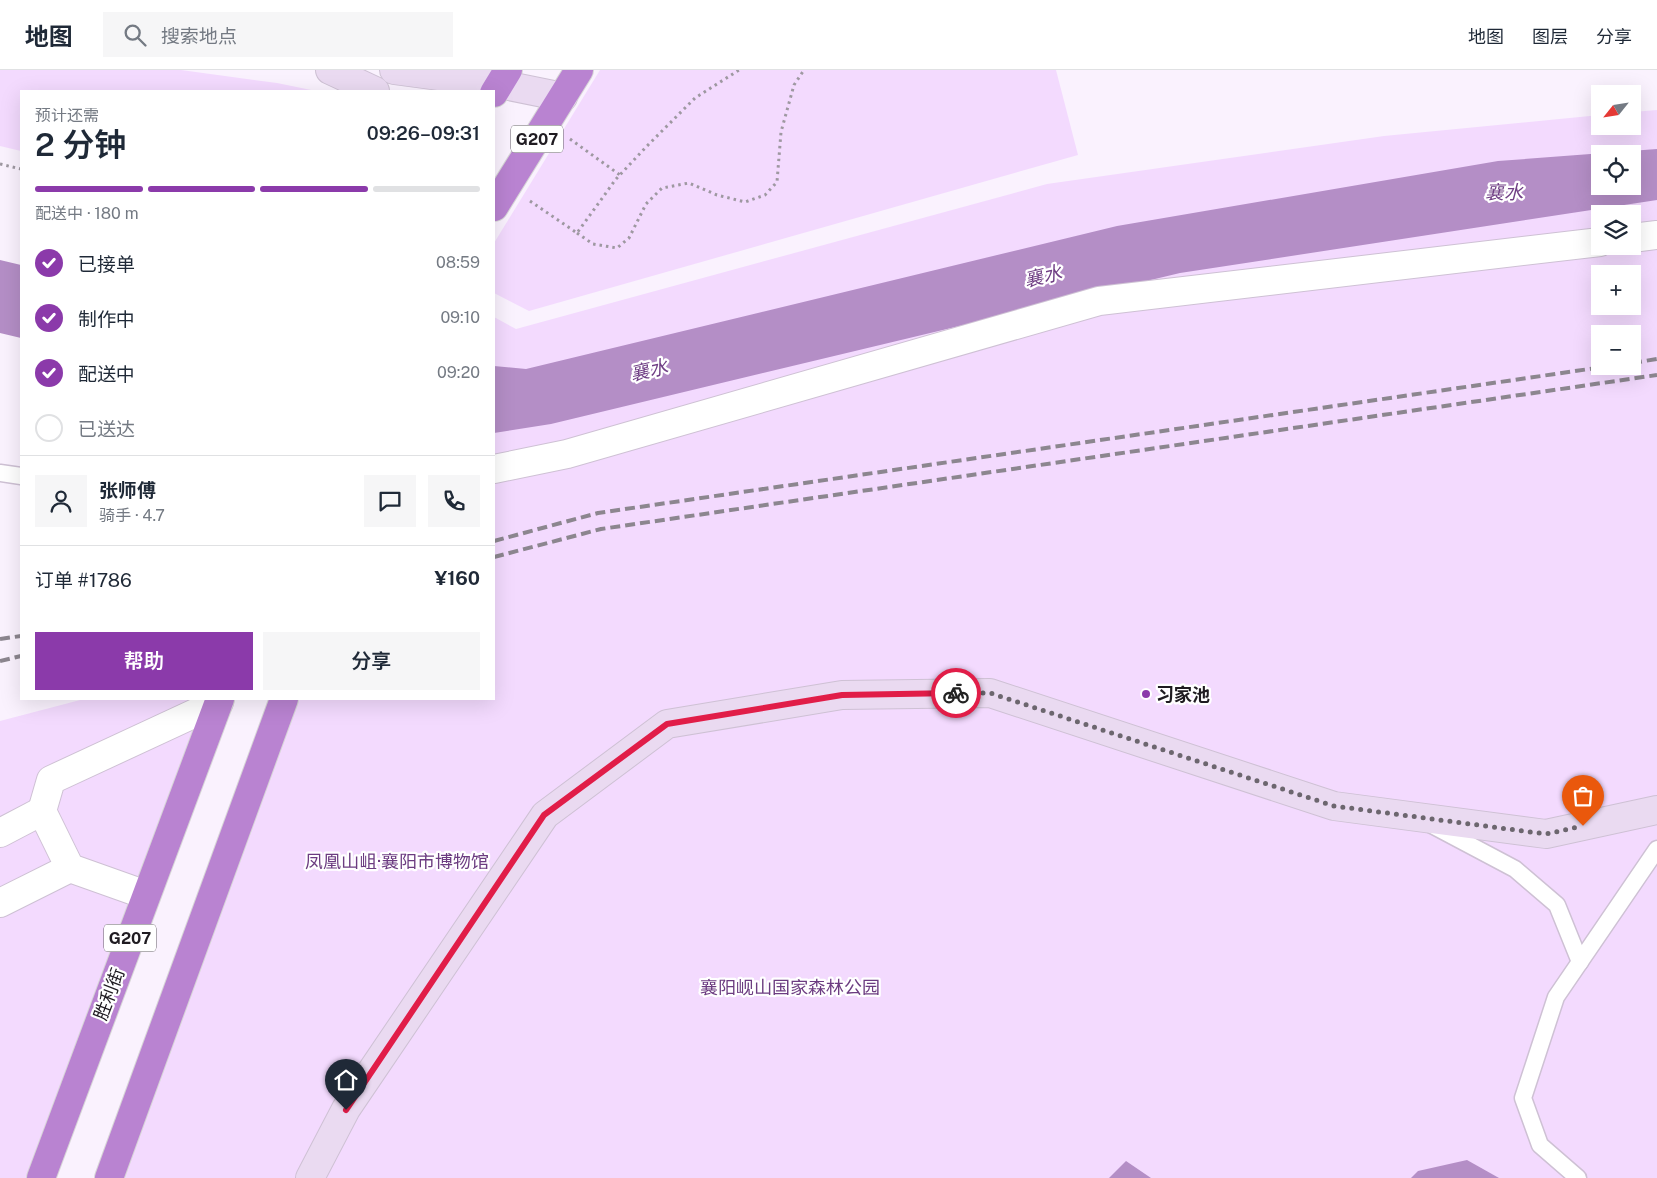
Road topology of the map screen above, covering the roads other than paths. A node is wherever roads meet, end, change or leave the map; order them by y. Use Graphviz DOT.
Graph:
graph roads {
  1 [pos="330,70"];
  2 [pos="394,70"];
  3 [pos="579,70"];
  4 [pos="500,83"];
  5 [pos="373,90"];
  6 [pos="563,97"];
  7 [pos="500,197"];
  8 [pos="1657,235"];
  9 [pos="1641,237"];
  10 [pos="1591,243"];
  11 [pos="495,469"];
  12 [pos="0,473"];
  13 [pos="20,476"];
  14 [pos="219,700"];
  15 [pos="284,700"];
  16 [pos="1657,810"];
  17 [pos="42,811"];
  18 [pos="1415,816"];
  19 [pos="0,833"];
  20 [pos="1657,849"];
  21 [pos="70,868"];
  22 [pos="146,895"];
  23 [pos="2,897"];
  24 [pos="1580,962"];
  25 [pos="41,1178"];
  26 [pos="109,1178"];
  27 [pos="310,1178"];
  28 [pos="1578,1178"];
  1 -- 5 [label="street"];
  2 -- 4 [label="street"];
  3 -- 6 [label="highway, G207"];
  4 -- 6 [label="street"];
  6 -- 7 [label="highway, G207"];
  8 -- 9 [label="street"];
  10 -- 11 [label="street"];
  12 -- 13 [label="lane"];
  14 -- 17 [label="street"];
  14 -- 22 [label="highway, 胜利街 / G207"];
  15 -- 26 [label="highway"];
  16 -- 18 [label="street"];
  17 -- 19 [label="street"];
  17 -- 21 [label="street"];
  18 -- 24 [label="lane"];
  18 -- 27 [label="street"];
  20 -- 24 [label="lane"];
  21 -- 22 [label="street"];
  21 -- 23 [label="street"];
  22 -- 25 [label="highway, 胜利街 / G207"];
  24 -- 28 [label="lane"];
}
